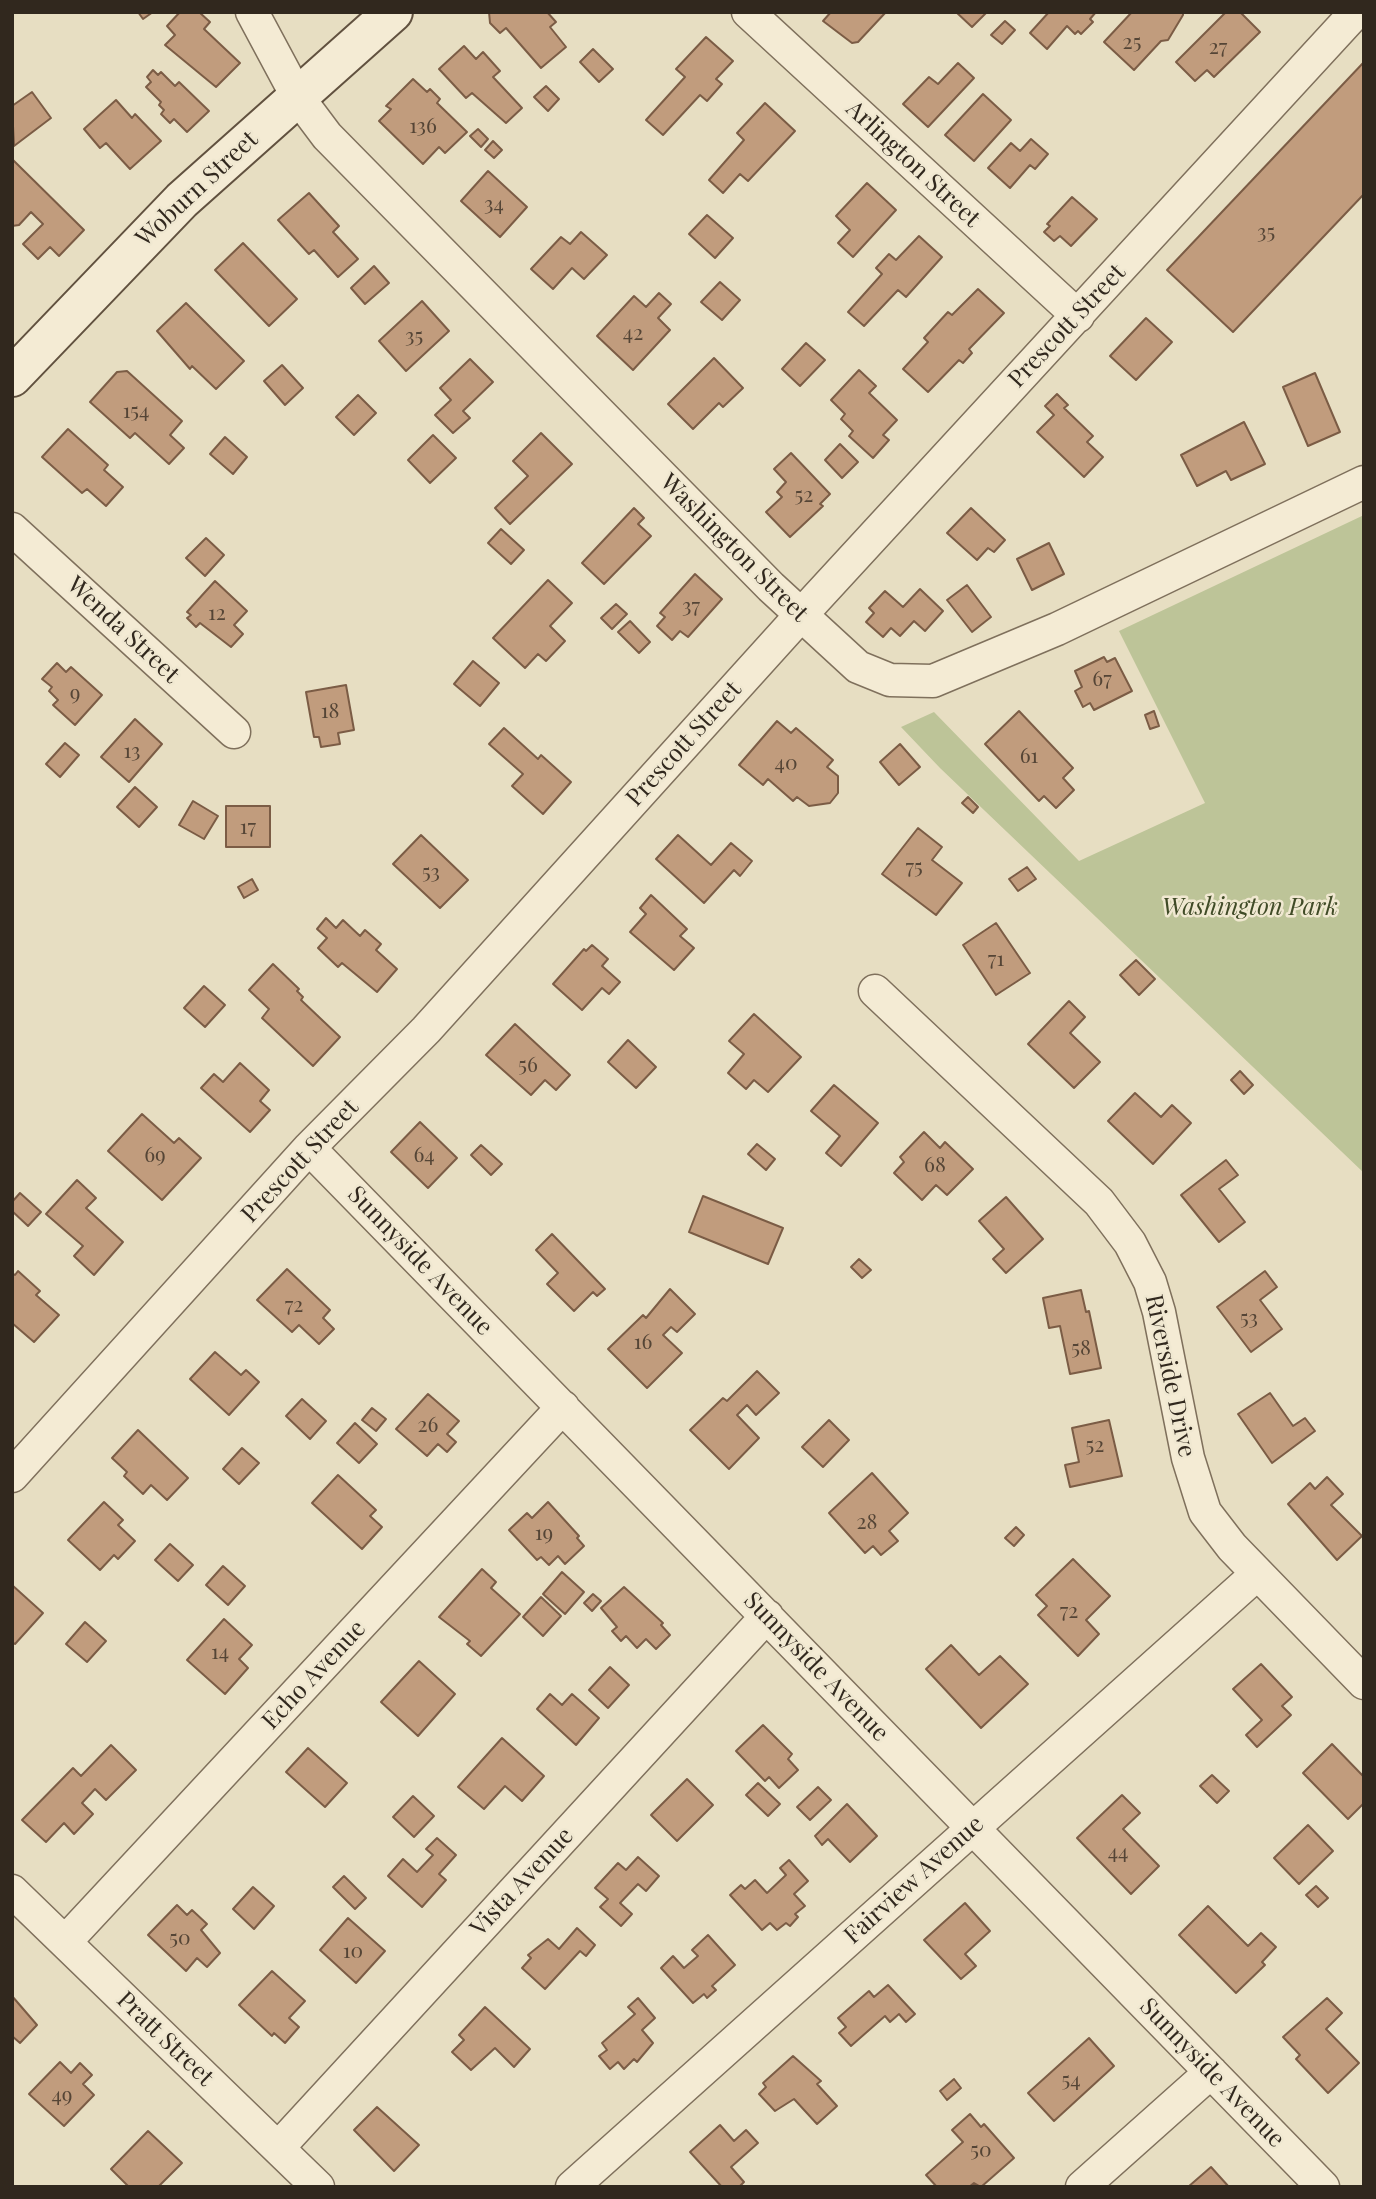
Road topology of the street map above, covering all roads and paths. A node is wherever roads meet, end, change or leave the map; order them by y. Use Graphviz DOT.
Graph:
graph roads {
  1 [pos="252,12"];
  2 [pos="393,12"];
  3 [pos="748,12"];
  4 [pos="1356,12"];
  5 [pos="297,96"];
  6 [pos="1077,316"];
  7 [pos="12,377"];
  8 [pos="1364,482"];
  9 [pos="12,528"];
  10 [pos="801,615"];
  11 [pos="234,732"];
  12 [pos="875,991"];
  13 [pos="309,1148"];
  14 [pos="563,1408"];
  15 [pos="12,1476"];
  16 [pos="1257,1574"];
  17 [pos="766,1616"];
  18 [pos="1364,1683"];
  19 [pos="973,1827"];
  20 [pos="12,1891"];
  21 [pos="65,1942"];
  22 [pos="1211,2072"];
  23 [pos="278,2148"];
  24 [pos="318,2187"];
  25 [pos="572,2187"];
  26 [pos="1082,2187"];
  27 [pos="1323,2187"];
  1 -- 5 [label="street, Washington Street"];
  2 -- 5 [label="street, Woburn Street"];
  3 -- 6 [label="street, Arlington Street"];
  4 -- 6 [label="street, Prescott Street"];
  5 -- 7 [label="street, Woburn Street"];
  5 -- 10 [label="street, Washington Street"];
  6 -- 10 [label="street, Prescott Street"];
  8 -- 10 [label="street, Washington Street"];
  9 -- 11 [label="street, Wenda Street"];
  10 -- 13 [label="street, Prescott Street"];
  12 -- 16 [label="street, Riverside Drive"];
  13 -- 14 [label="street, Sunnyside Avenue"];
  13 -- 15 [label="street, Prescott Street"];
  14 -- 17 [label="street, Sunnyside Avenue"];
  14 -- 21 [label="street, Echo Avenue"];
  16 -- 18 [label="street, Riverside Drive"];
  16 -- 19 [label="street, Fairview Avenue"];
  17 -- 19 [label="street, Sunnyside Avenue"];
  17 -- 23 [label="street, Vista Avenue"];
  19 -- 22 [label="street, Sunnyside Avenue"];
  19 -- 25 [label="street, Fairview Avenue"];
  20 -- 21 [label="street, Pratt Street"];
  21 -- 23 [label="street, Pratt Street"];
  22 -- 26 [label="street"];
  22 -- 27 [label="street, Sunnyside Avenue"];
  23 -- 24 [label="street, Pratt Street"];
}
